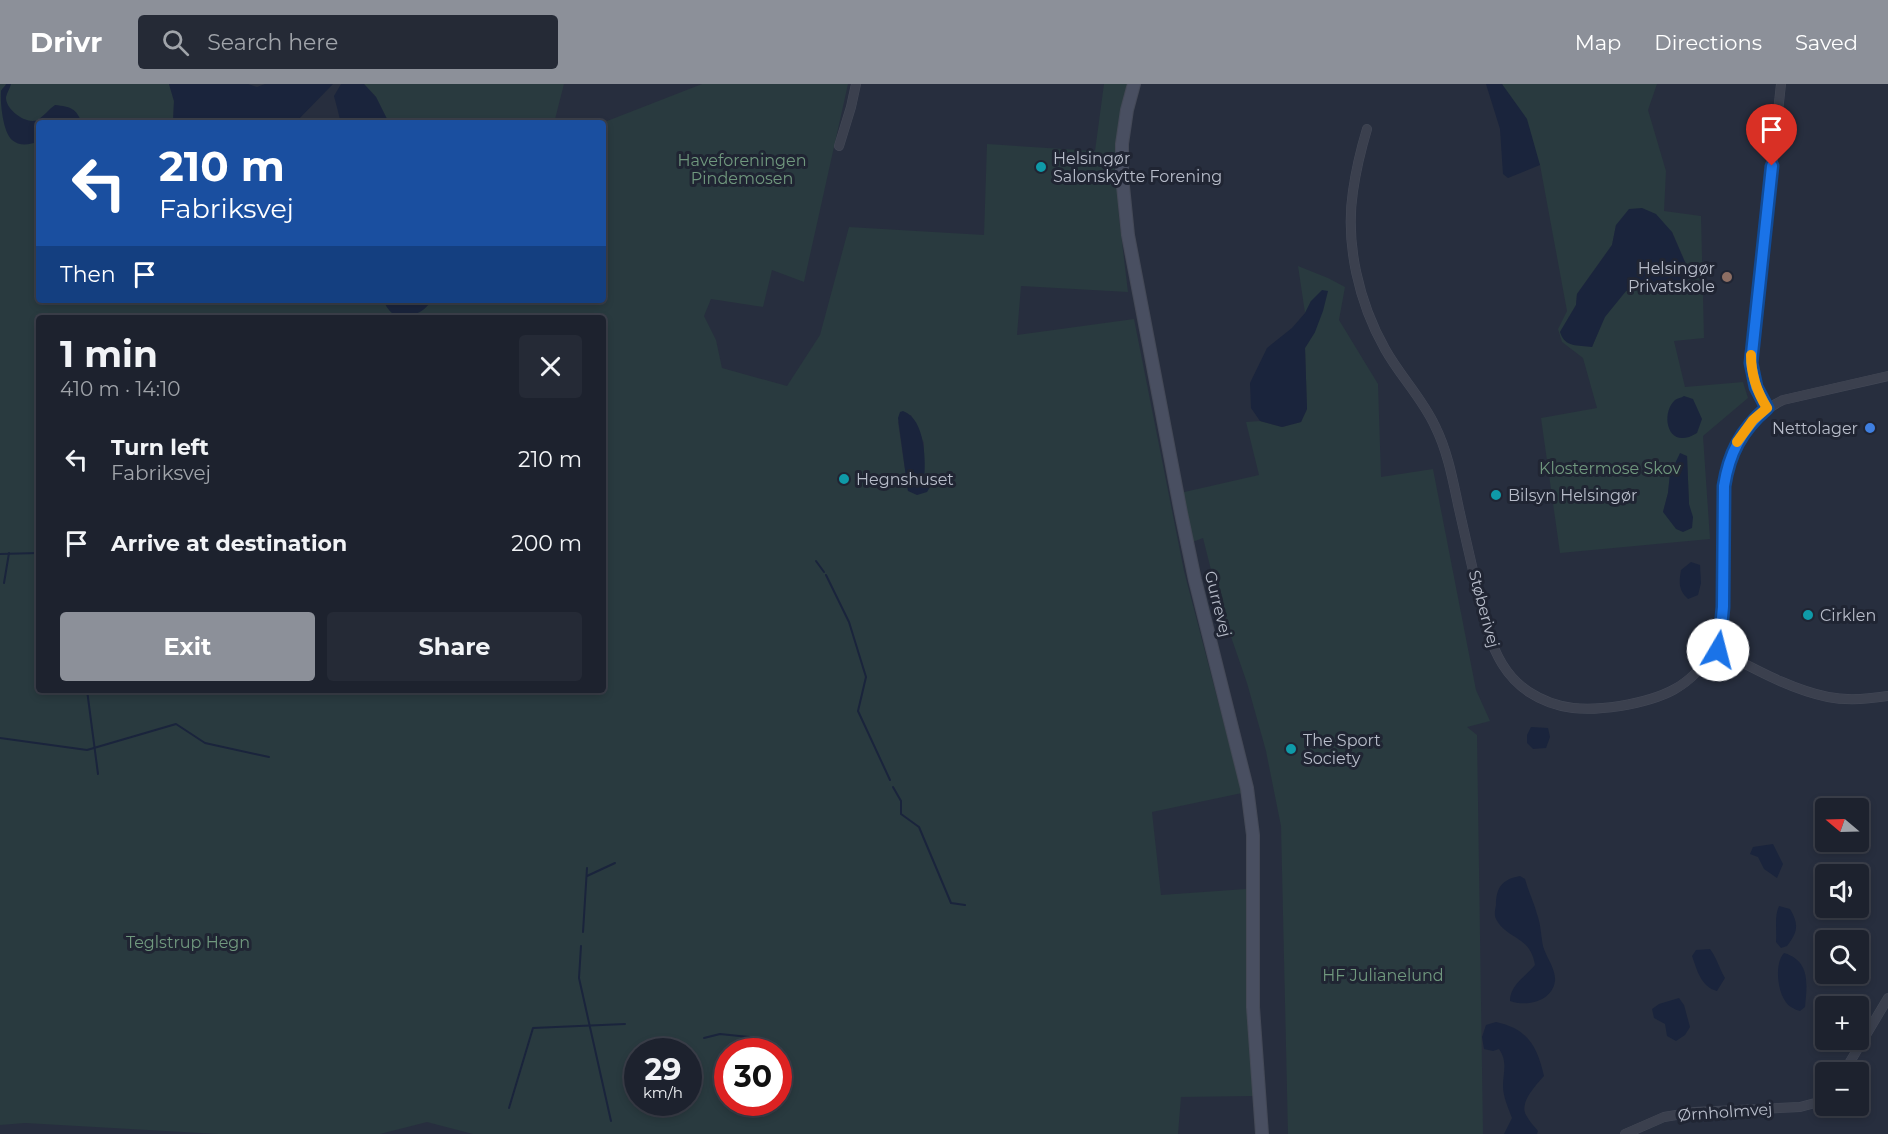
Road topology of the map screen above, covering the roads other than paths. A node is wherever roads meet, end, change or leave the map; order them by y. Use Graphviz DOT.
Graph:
graph roads {
  1 [pos="856,84"];
  2 [pos="1134,84"];
  3 [pos="1781,84"];
  4 [pos="1367,129"];
  5 [pos="839,146"];
  6 [pos="1888,376"];
  7 [pos="1767,408"];
  8 [pos="1714,648"];
  9 [pos="1888,696"];
  10 [pos="1888,998"];
  11 [pos="1850,1062"];
  12 [pos="1815,1103"];
  13 [pos="1262,1134"];
  14 [pos="1625,1134"];
  1 -- 5 [label="street"];
  2 -- 13 [label="street, Gurrevej"];
  3 -- 7 [label="street"];
  4 -- 8 [label="street, Støberivej"];
  6 -- 7 [label="street, Støberivej"];
  7 -- 8 [label="street, Støberivej"];
  8 -- 9 [label="street"];
  10 -- 11 [label="street"];
  12 -- 14 [label="street, Ørnholmvej"];
}
